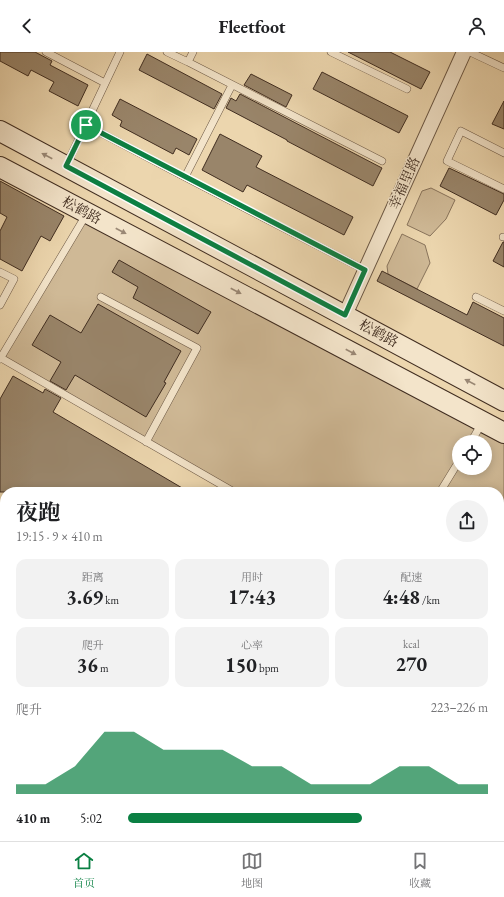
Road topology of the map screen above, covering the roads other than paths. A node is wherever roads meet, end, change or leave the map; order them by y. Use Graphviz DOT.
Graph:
graph roads {
  1 [pos="46,52"];
  2 [pos="120,52"];
  3 [pos="167,52"];
  4 [pos="193,52"];
  5 [pos="331,52"];
  6 [pos="464,52"];
  7 [pos="470,52"];
  8 [pos="188,62"];
  9 [pos="504,68"];
  10 [pos="106,83"];
  11 [pos="232,85"];
  12 [pos="407,89"];
  13 [pos="86,125"];
  14 [pos="0,131"];
  15 [pos="504,153"];
  16 [pos="382,161"];
  17 [pos="66,166"];
  18 [pos="0,167"];
  19 [pos="185,177"];
  20 [pos="504,189"];
  21 [pos="87,213"];
  22 [pos="365,270"];
  23 [pos="0,272"];
  24 [pos="101,297"];
  25 [pos="476,298"];
  26 [pos="0,305"];
  27 [pos="504,311"];
  28 [pos="345,315"];
  29 [pos="0,359"];
  30 [pos="504,401"];
  31 [pos="483,422"];
  32 [pos="504,433"];
  33 [pos="475,435"];
  34 [pos="146,442"];
  35 [pos="452,472"];
  36 [pos="225,487"];
  37 [pos="443,487"];
  1 -- 10 [label="lane"];
  2 -- 10 [label="lane"];
  3 -- 8 [label="lane"];
  4 -- 8 [label="lane"];
  5 -- 12 [label="lane"];
  6 -- 22 [label="street, 幸福里路"];
  7 -- 9 [label="lane"];
  8 -- 11 [label="lane"];
  10 -- 13 [label="lane"];
  11 -- 16 [label="lane"];
  11 -- 19 [label="lane"];
  13 -- 17 [label="lane"];
  13 -- 19 [label="lane"];
  17 -- 14 [label="main road, 松鹤路, one-way"];
  15 -- 20 [label="lane"];
  17 -- 28 [label="main road, 松鹤路"];
  18 -- 21 [label="main road, 松鹤路"];
  19 -- 22 [label="lane"];
  21 -- 29 [label="lane"];
  21 -- 31 [label="main road, 松鹤路, one-way"];
  22 -- 28 [label="street, 幸福里路"];
  23 -- 26 [label="lane"];
  24 -- 34 [label="lane"];
  25 -- 27 [label="lane"];
  30 -- 28 [label="main road, 松鹤路, one-way"];
  29 -- 34 [label="lane"];
  31 -- 32 [label="main road, 松鹤路"];
  31 -- 33 [label="lane"];
  34 -- 36 [label="lane"];
  35 -- 37 [label="lane"];
}
